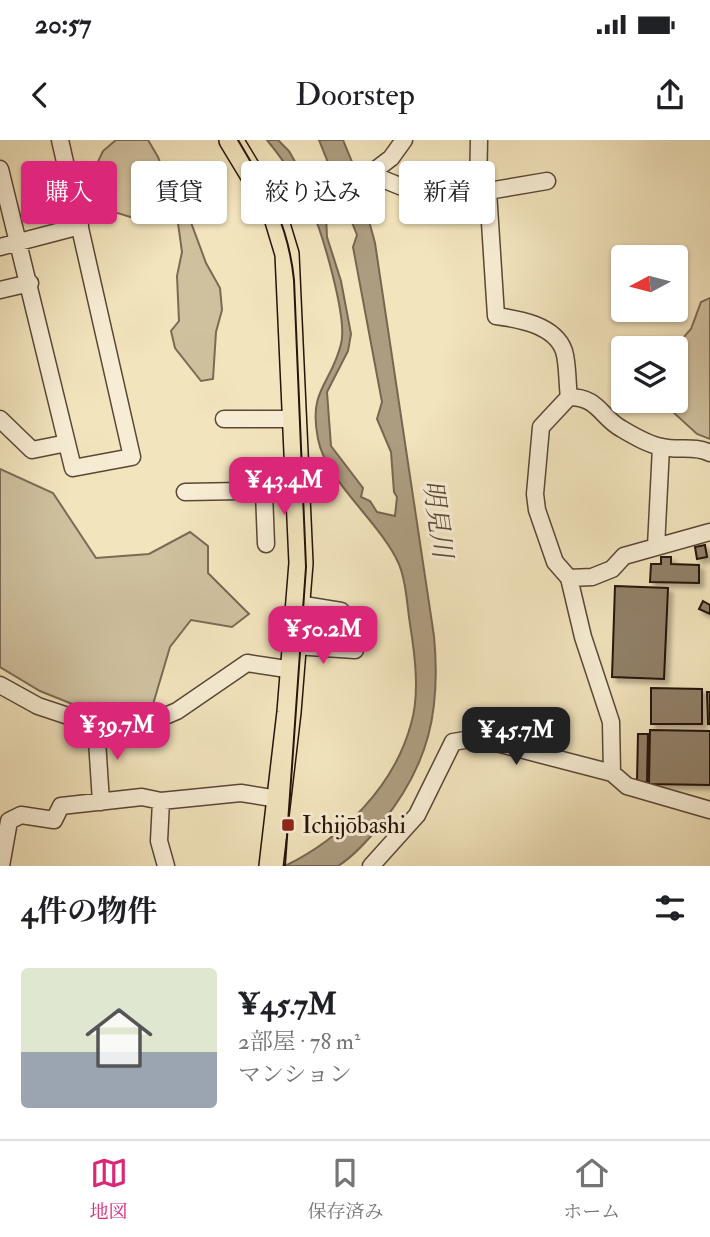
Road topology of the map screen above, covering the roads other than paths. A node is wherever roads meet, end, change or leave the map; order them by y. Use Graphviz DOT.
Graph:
graph roads {
  1 [pos="60,140"];
  2 [pos="231,140"];
  3 [pos="404,140"];
  4 [pos="479,140"];
  5 [pos="244,161"];
  6 [pos="481,161"];
  7 [pos="385,162"];
  8 [pos="0,169"];
  9 [pos="547,181"];
  10 [pos="495,189"];
  11 [pos="4,200"];
  12 [pos="278,224"];
  13 [pos="486,224"];
  14 [pos="80,226"];
  15 [pos="19,243"];
  16 [pos="0,247"];
  17 [pos="30,283"];
  18 [pos="0,290"];
  19 [pos="569,397"];
  20 [pos="0,419"];
  21 [pos="224,419"];
  22 [pos="295,419"];
  23 [pos="67,443"];
  24 [pos="661,447"];
  25 [pos="710,453"];
  26 [pos="299,490"];
  27 [pos="185,492"];
  28 [pos="264,492"];
  29 [pos="710,532"];
  30 [pos="267,544"];
  31 [pos="656,547"];
  32 [pos="569,578"];
  33 [pos="298,604"];
  34 [pos="341,611"];
  35 [pos="295,646"];
  36 [pos="355,650"];
  37 [pos="293,670"];
  38 [pos="0,685"];
  39 [pos="96,725"];
  40 [pos="612,773"];
  41 [pos="278,799"];
  42 [pos="101,802"];
  43 [pos="161,802"];
  44 [pos="710,810"];
  45 [pos="266,865"];
  46 [pos="1,866"];
  47 [pos="166,866"];
  48 [pos="371,866"];
  1 -- 14 [label="street"];
  2 -- 5 [label="highway"];
  3 -- 7 [label="street"];
  4 -- 6 [label="street"];
  8 -- 11 [label="street"];
  9 -- 10 [label="street"];
  11 -- 15 [label="street"];
  12 -- 22 [label="highway"];
  13 -- 19 [label="street"];
  14 -- 15 [label="street"];
  14 -- 23 [label="street"];
  15 -- 16 [label="street"];
  15 -- 17 [label="street"];
  17 -- 18 [label="street"];
  17 -- 23 [label="street"];
  19 -- 24 [label="street"];
  19 -- 32 [label="street"];
  20 -- 23 [label="street"];
  21 -- 22 [label="street"];
  22 -- 26 [label="highway"];
  24 -- 25 [label="street"];
  24 -- 31 [label="street"];
  26 -- 28 [label="street"];
  26 -- 33 [label="highway"];
  27 -- 28 [label="street"];
  28 -- 30 [label="street"];
  29 -- 31 [label="street"];
  31 -- 32 [label="street"];
  32 -- 40 [label="street"];
  33 -- 34 [label="street"];
  33 -- 35 [label="highway"];
  35 -- 36 [label="street"];
  35 -- 37 [label="highway"];
  37 -- 39 [label="street"];
  37 -- 41 [label="highway"];
  38 -- 39 [label="street"];
  39 -- 42 [label="street"];
  40 -- 44 [label="street"];
  40 -- 48 [label="street"];
  41 -- 43 [label="street"];
  41 -- 45 [label="highway"];
  42 -- 43 [label="street"];
  42 -- 46 [label="street"];
  43 -- 47 [label="street"];
}
